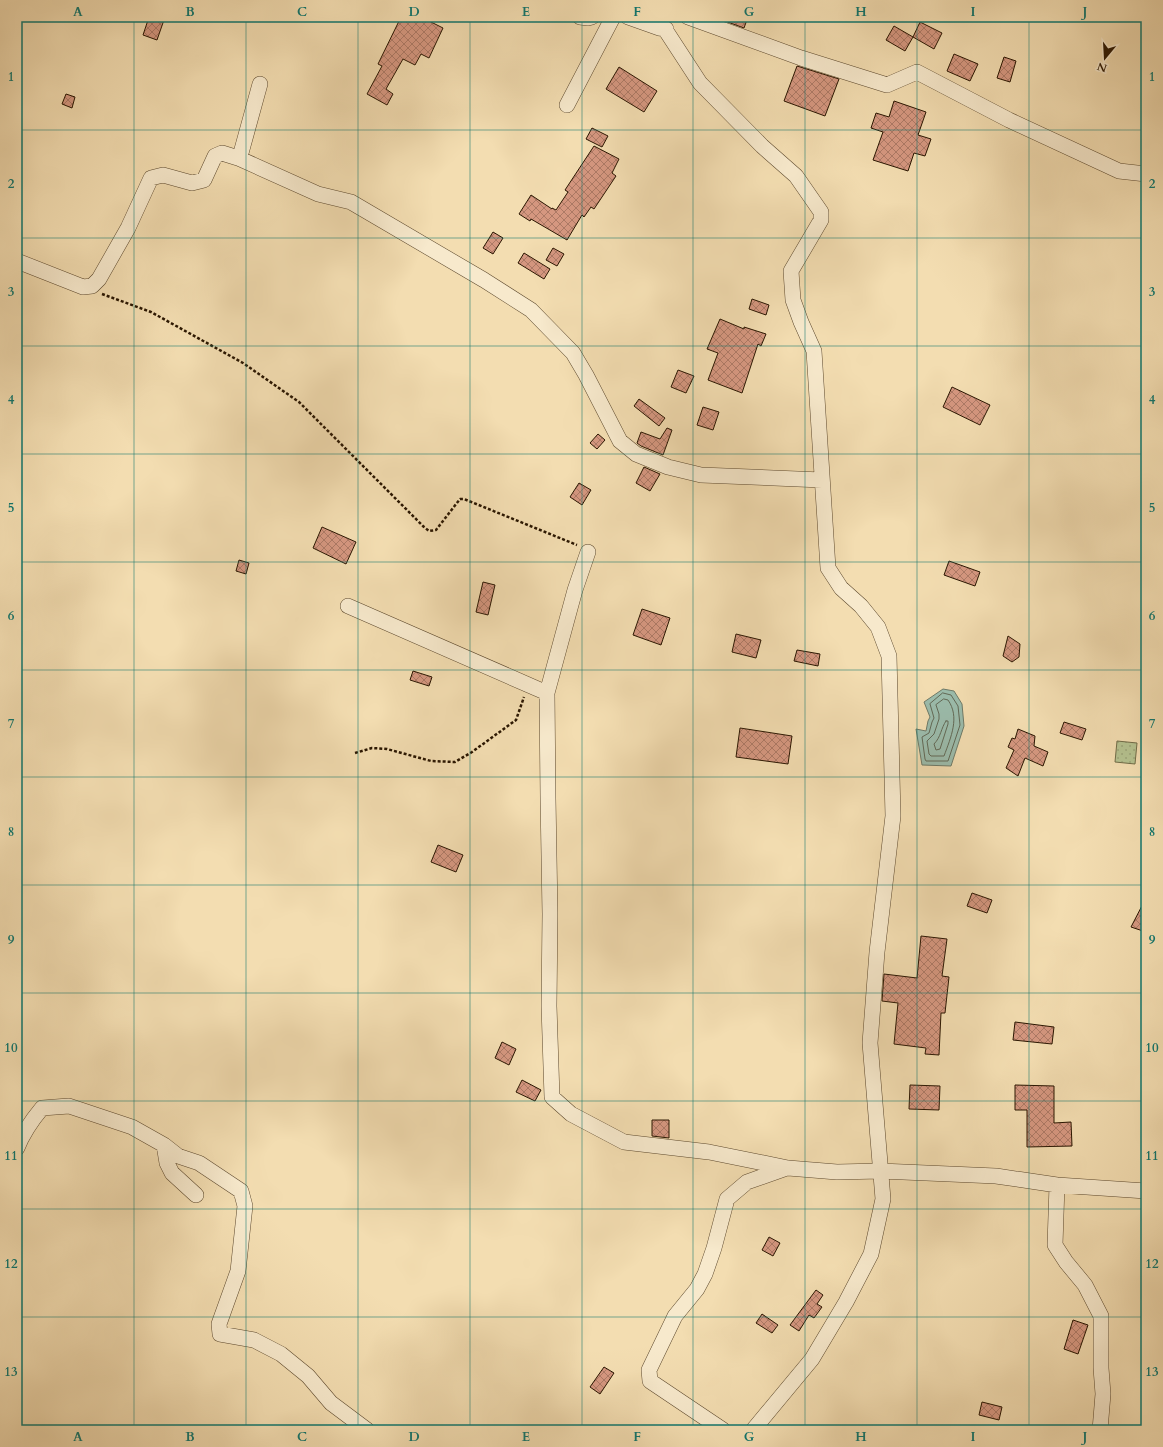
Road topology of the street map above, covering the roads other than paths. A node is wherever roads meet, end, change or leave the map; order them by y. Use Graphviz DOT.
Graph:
graph roads {
  1 [pos="580,17"];
  2 [pos="592,17"];
  3 [pos="613,17"];
  4 [pos="628,17"];
  5 [pos="688,17"];
  6 [pos="662,23"];
  7 [pos="260,84"];
  8 [pos="567,105"];
  9 [pos="238,158"];
  10 [pos="1146,174"];
  11 [pos="17,261"];
  12 [pos="822,480"];
  13 [pos="588,552"];
  14 [pos="348,606"];
  15 [pos="547,693"];
  16 [pos="164,1145"];
  17 [pos="17,1148"];
  18 [pos="788,1168"];
  19 [pos="880,1171"];
  20 [pos="1057,1185"];
  21 [pos="1146,1192"];
  22 [pos="196,1195"];
  23 [pos="367,1430"];
  24 [pos="723,1430"];
  25 [pos="753,1430"];
  26 [pos="1100,1430"];
  1 -- 2 [label="street"];
  3 -- 8 [label="street"];
  4 -- 6 [label="street"];
  5 -- 10 [label="street"];
  6 -- 12 [label="street"];
  7 -- 9 [label="street"];
  9 -- 11 [label="street"];
  9 -- 12 [label="street"];
  12 -- 19 [label="street"];
  13 -- 15 [label="street"];
  14 -- 15 [label="street"];
  15 -- 18 [label="street"];
  16 -- 17 [label="street"];
  16 -- 22 [label="street"];
  16 -- 23 [label="street"];
  18 -- 19 [label="street"];
  18 -- 24 [label="street"];
  19 -- 20 [label="street"];
  19 -- 25 [label="street"];
  20 -- 21 [label="street"];
  20 -- 26 [label="street"];
}
